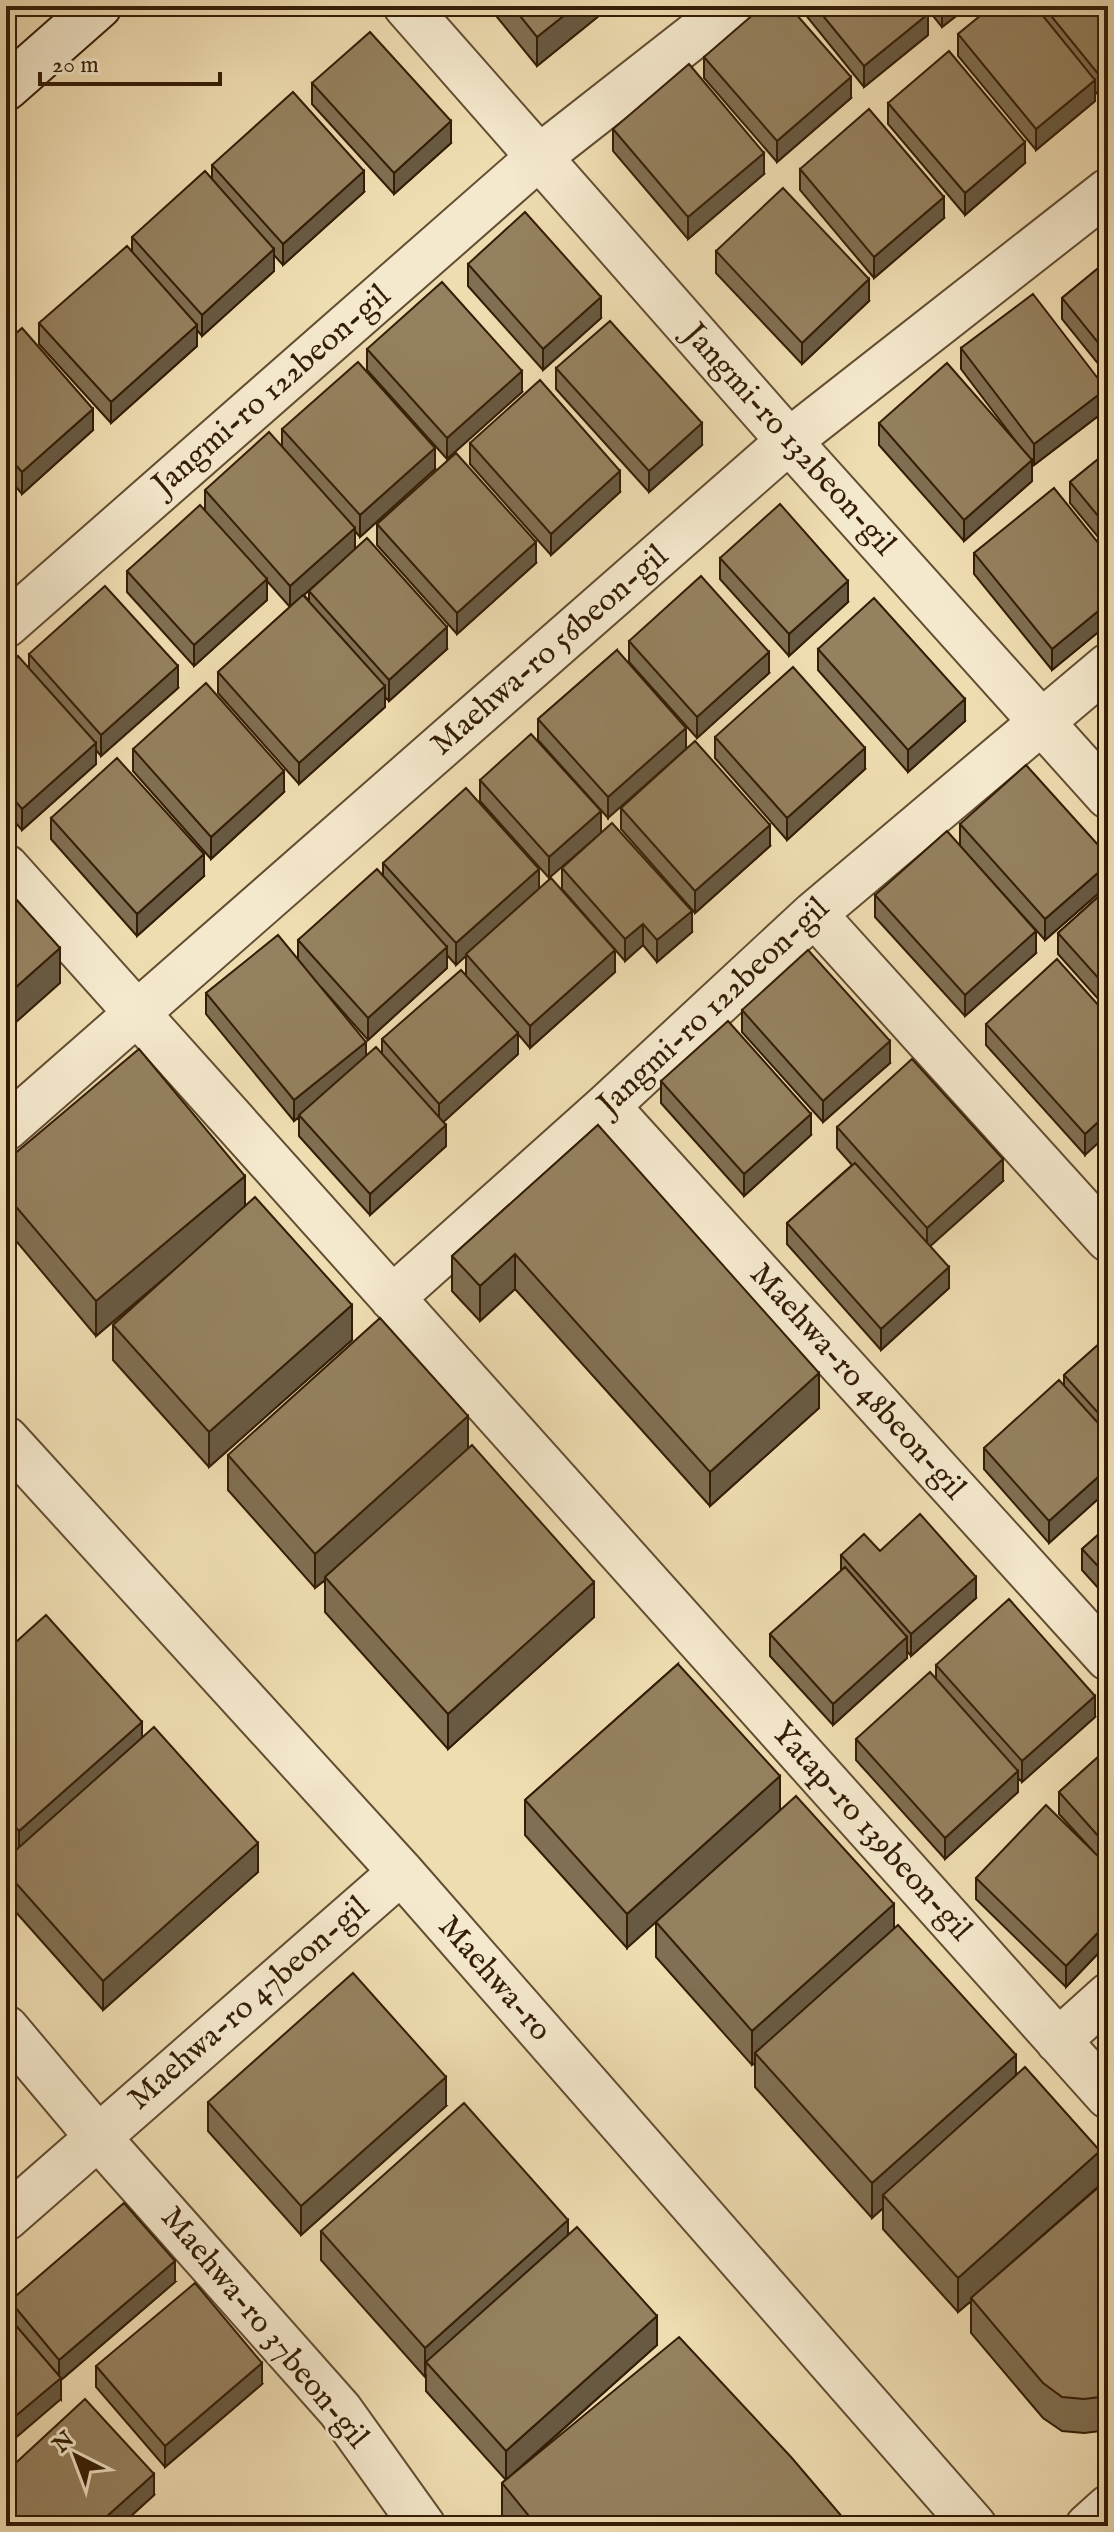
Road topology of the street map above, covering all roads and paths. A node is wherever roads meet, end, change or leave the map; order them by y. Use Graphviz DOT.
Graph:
graph roads {
  1 [pos="99,6"];
  2 [pos="406,6"];
  3 [pos="732,6"];
  4 [pos="6,88"];
  5 [pos="538,158"];
  6 [pos="1108,191"];
  7 [pos="789,441"];
  8 [pos="6,625"];
  9 [pos="1108,666"];
  10 [pos="1040,721"];
  11 [pos="1108,796"];
  12 [pos="6,867"];
  13 [pos="814,914"];
  14 [pos="136,1013"];
  15 [pos="607,1106"];
  16 [pos="6,1128"];
  17 [pos="1108,1239"];
  18 [pos="392,1298"];
  19 [pos="6,1439"];
  20 [pos="1108,1658"];
  21 [pos="401,1872"];
  22 [pos="1108,1996"];
  23 [pos="6,2028"];
  24 [pos="1058,2041"];
  25 [pos="1108,2096"];
  26 [pos="97,2136"];
  27 [pos="6,2218"];
  28 [pos="1108,2508"];
  29 [pos="423,2526"];
  30 [pos="974,2526"];
  31 [pos="1088,2526"];
  1 -- 4 [label="street"];
  2 -- 5 [label="street, Jangmi-ro 132beon-gil"];
  3 -- 5 [label="street"];
  5 -- 7 [label="street, Jangmi-ro 132beon-gil"];
  5 -- 8 [label="street, Jangmi-ro 122beon-gil"];
  6 -- 7 [label="street, Maehwa-ro 56beon-gil"];
  7 -- 10 [label="street, Jangmi-ro 132beon-gil"];
  7 -- 14 [label="street, Maehwa-ro 56beon-gil"];
  9 -- 10 [label="street"];
  10 -- 11 [label="street, Jangmi-ro 132beon-gil"];
  10 -- 13 [label="street, Jangmi-ro 122beon-gil"];
  12 -- 14 [label="street"];
  13 -- 15 [label="street, Jangmi-ro 122beon-gil"];
  13 -- 17 [label="street"];
  14 -- 16 [label="street, Maehwa-ro 56beon-gil"];
  14 -- 18 [label="street"];
  15 -- 18 [label="street, Jangmi-ro 122beon-gil"];
  15 -- 20 [label="street, Maehwa-ro 48beon-gil"];
  18 -- 24 [label="street, Yatap-ro 139beon-gil"];
  19 -- 21 [label="street, Maehwa-ro"];
  21 -- 26 [label="street, Maehwa-ro 47beon-gil"];
  21 -- 30 [label="street, Maehwa-ro"];
  22 -- 24 [label="street"];
  23 -- 26 [label="street, Maehwa-ro 47beon-gil"];
  24 -- 25 [label="street, Yatap-ro 139beon-gil"];
  26 -- 27 [label="street, Maehwa-ro 47beon-gil"];
  26 -- 29 [label="street, Maehwa-ro 37beon-gil"];
  28 -- 31 [label="street"];
}
